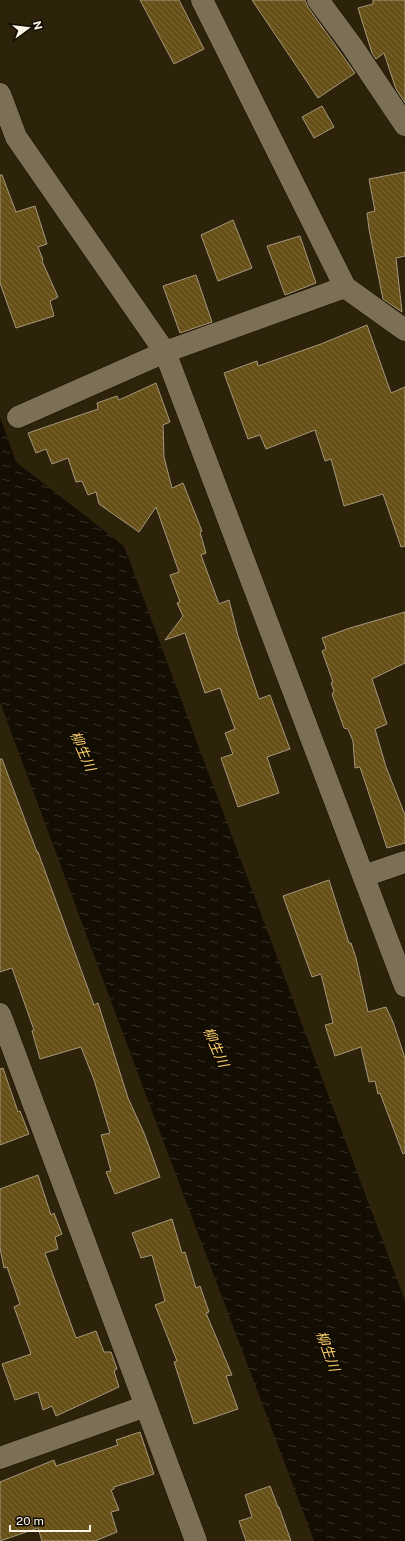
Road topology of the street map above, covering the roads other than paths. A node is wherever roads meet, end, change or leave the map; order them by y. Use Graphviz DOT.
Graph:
graph roads {
  1 [pos="202,0"];
  2 [pos="318,0"];
  3 [pos="0,94"];
  4 [pos="405,125"];
  5 [pos="345,287"];
  6 [pos="405,330"];
  7 [pos="165,352"];
  8 [pos="18,417"];
  9 [pos="405,862"];
  10 [pos="364,876"];
  11 [pos="405,986"];
  12 [pos="0,1014"];
  13 [pos="146,1406"];
  14 [pos="0,1458"];
  15 [pos="196,1541"];
  1 -- 5 [label="street"];
  2 -- 4 [label="street"];
  3 -- 7 [label="street"];
  5 -- 6 [label="street"];
  5 -- 7 [label="street"];
  7 -- 8 [label="street"];
  7 -- 10 [label="street"];
  9 -- 10 [label="street"];
  10 -- 11 [label="street"];
  12 -- 13 [label="street"];
  13 -- 14 [label="street"];
  13 -- 15 [label="street"];
}
